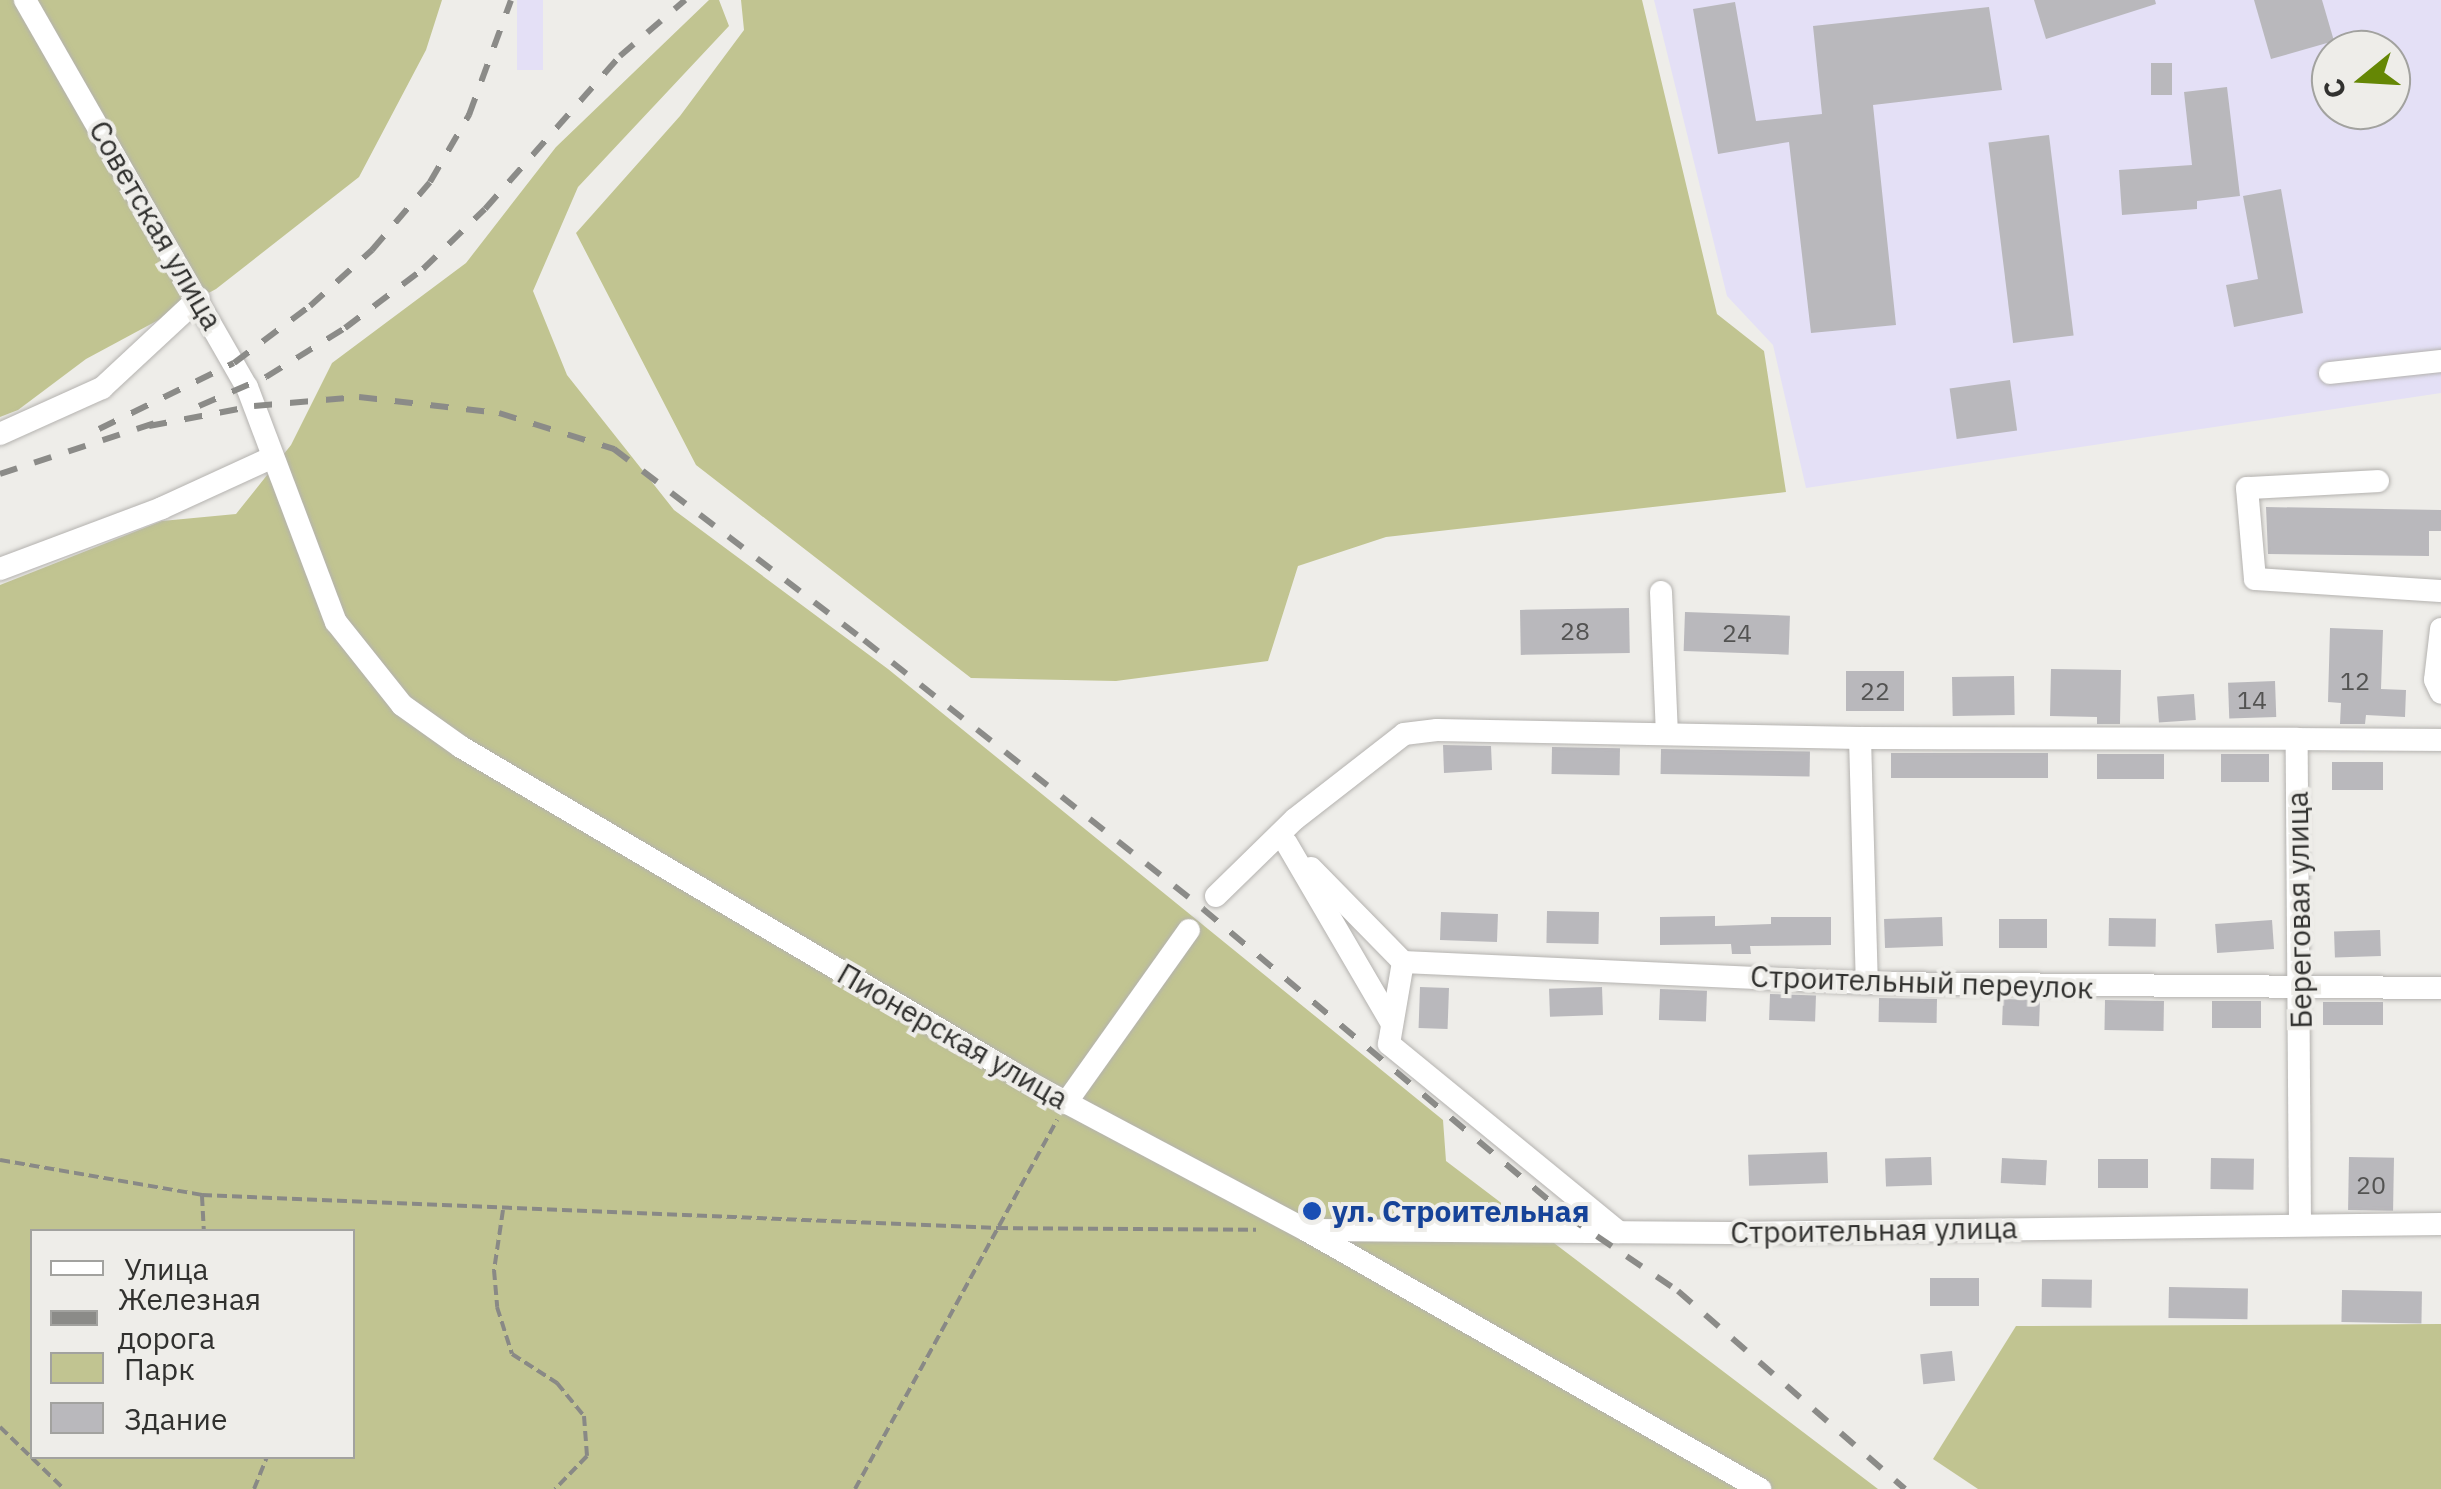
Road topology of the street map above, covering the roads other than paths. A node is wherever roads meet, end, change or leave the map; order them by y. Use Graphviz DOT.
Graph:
graph roads {
  1 [pos="25,0"];
  2 [pos="199,298"];
  3 [pos="2441,361"];
  4 [pos="2330,373"];
  5 [pos="0,434"];
  6 [pos="273,457"];
  7 [pos="2378,481"];
  8 [pos="0,569"];
  9 [pos="2441,591"];
  10 [pos="1661,592"];
  11 [pos="2441,628"];
  12 [pos="2441,693"];
  13 [pos="1667,734"];
  14 [pos="1860,738"];
  15 [pos="2297,739"];
  16 [pos="2441,740"];
  17 [pos="1283,840"];
  18 [pos="1216,896"];
  19 [pos="1189,930"];
  20 [pos="1403,962"];
  21 [pos="1868,983"];
  22 [pos="2441,988"];
  23 [pos="2301,990"];
  24 [pos="1392,1024"];
  25 [pos="1066,1103"];
  26 [pos="2441,1224"];
  27 [pos="2300,1225"];
  28 [pos="1306,1230"];
  29 [pos="1619,1232"];
  30 [pos="1760,1489"];
  1 -- 2 [label="street, Советская улица"];
  2 -- 5 [label="street"];
  2 -- 6 [label="street, Советская улица"];
  3 -- 4 [label="street"];
  6 -- 8 [label="street"];
  6 -- 25 [label="street, Пионерская улица"];
  7 -- 9 [label="street"];
  10 -- 13 [label="street"];
  11 -- 12 [label="street"];
  13 -- 14 [label="street"];
  13 -- 17 [label="street"];
  14 -- 15 [label="street"];
  14 -- 21 [label="street"];
  15 -- 16 [label="street"];
  15 -- 23 [label="street, Береговая улица"];
  17 -- 18 [label="street"];
  17 -- 20 [label="street"];
  17 -- 24 [label="street"];
  19 -- 25 [label="street"];
  20 -- 21 [label="street, Строительный переулок"];
  20 -- 24 [label="street"];
  21 -- 23 [label="street, Строительный переулок"];
  22 -- 23 [label="street, Строительный переулок"];
  23 -- 27 [label="street, Береговая улица"];
  24 -- 29 [label="street"];
  25 -- 28 [label="street, Пионерская улица"];
  26 -- 27 [label="street, Строительная улица"];
  27 -- 29 [label="street, Строительная улица"];
  28 -- 29 [label="street, Строительная улица"];
  28 -- 30 [label="street, Пионерская улица"];
}
